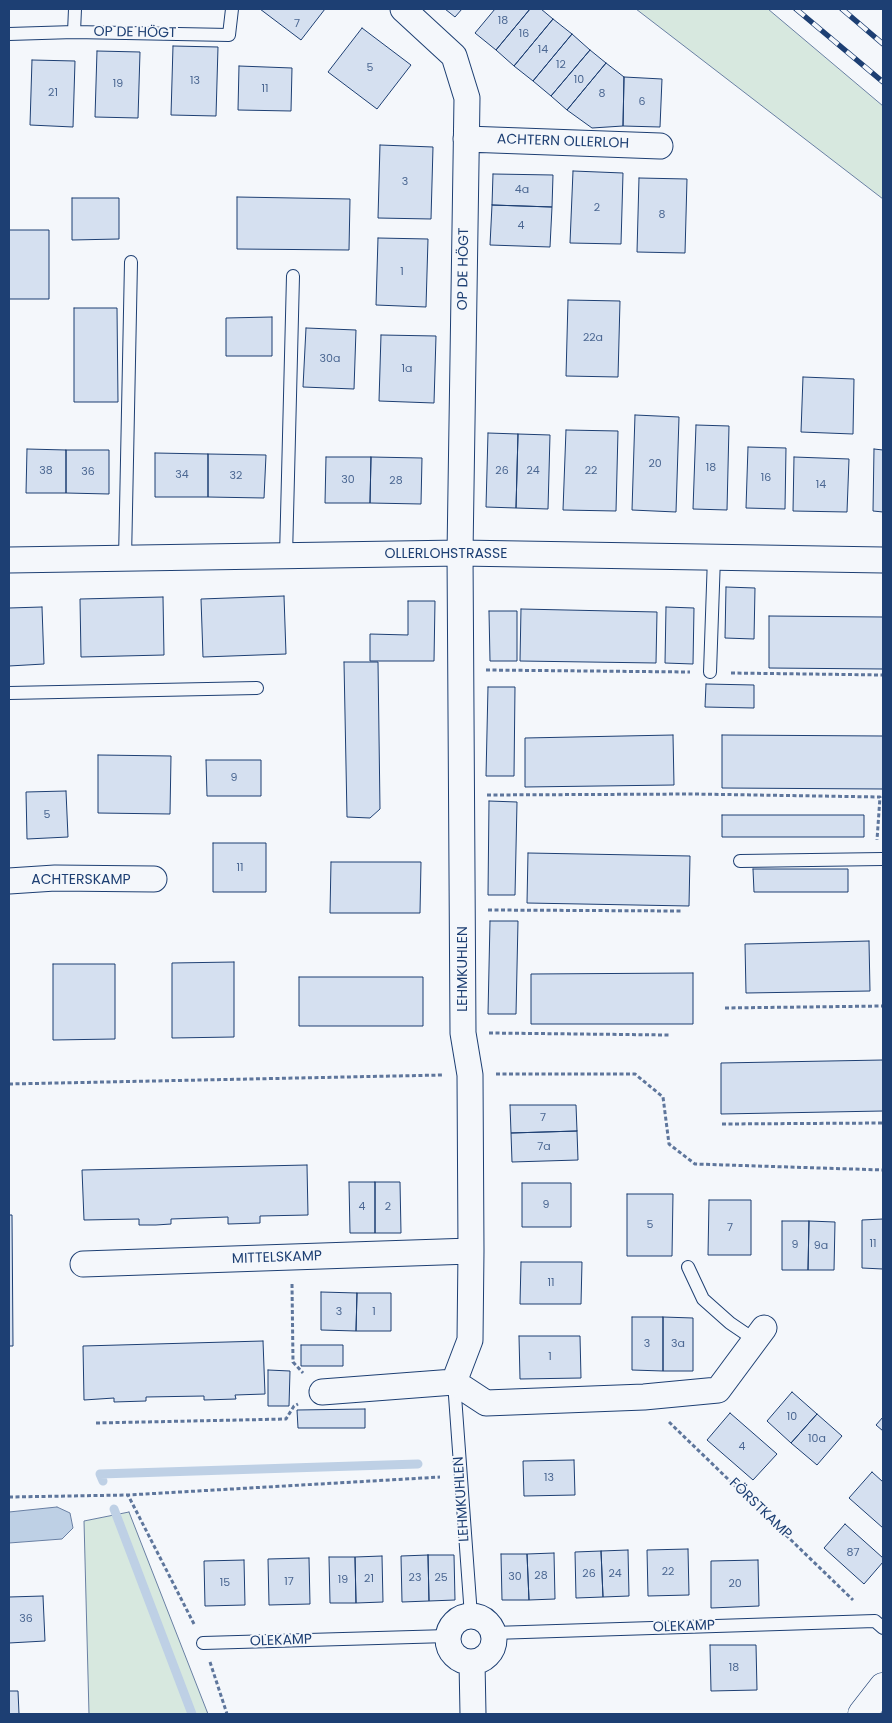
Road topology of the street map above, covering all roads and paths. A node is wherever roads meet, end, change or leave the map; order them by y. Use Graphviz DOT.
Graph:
graph roads {
  1 [pos="75,9"];
  2 [pos="232,9"];
  3 [pos="403,9"];
  4 [pos="74,32"];
  5 [pos="9,34"];
  6 [pos="466,139"];
  7 [pos="660,146"];
  8 [pos="131,262"];
  9 [pos="294,276"];
  10 [pos="460,553"];
  11 [pos="286,556"];
  12 [pos="714,557"];
  13 [pos="126,559"];
  14 [pos="9,560"];
  15 [pos="883,560"];
  16 [pos="461,670"];
  17 [pos="710,672"];
  18 [pos="883,675"];
  19 [pos="257,688"];
  20 [pos="9,693"];
  21 [pos="461,795"];
  22 [pos="880,859"];
  23 [pos="740,861"];
  24 [pos="154,879"];
  25 [pos="9,881"];
  26 [pos="462,910"];
  27 [pos="681,911"];
  28 [pos="883,1006"];
  29 [pos="725,1008"];
  30 [pos="463,1033"];
  31 [pos="669,1034"];
  32 [pos="883,1123"];
  33 [pos="722,1124"];
  34 [pos="471,1251"];
  35 [pos="291,1258"];
  36 [pos="83,1264"];
  37 [pos="688,1267"];
  38 [pos="759,1334"];
  39 [pos="454,1382"];
  40 [pos="322,1392"];
  41 [pos="644,1397"];
  42 [pos="96,1423"];
  43 [pos="461,1476"];
  44 [pos="128,1495"];
  45 [pos="9,1497"];
  46 [pos="471,1616"];
  47 [pos="879,1625"];
  48 [pos="493,1633"];
  49 [pos="448,1636"];
  50 [pos="203,1643"];
  51 [pos="472,1662"];
  52 [pos="883,1687"];
  53 [pos="227,1714"];
  54 [pos="473,1714"];
  55 [pos="862,1714"];
  1 -- 4 [label="lane, OP DE HÖGT"];
  2 -- 4 [label="lane, OP DE HÖGT"];
  3 -- 6 [label="street, OP DE HÖGT"];
  4 -- 5 [label="lane, OP DE HÖGT"];
  6 -- 7 [label="street, ACHTERN OLLERLOH"];
  6 -- 10 [label="street, OP DE HÖGT"];
  8 -- 13 [label="lane"];
  9 -- 11 [label="lane"];
  10 -- 11 [label="street, OLLERLOHSTRASSE"];
  10 -- 12 [label="street, OLLERLOHSTRASSE"];
  10 -- 16 [label="street, LEHMKUHLEN"];
  11 -- 13 [label="street, OLLERLOHSTRASSE"];
  12 -- 15 [label="street, OLLERLOHSTRASSE"];
  12 -- 17 [label="lane"];
  13 -- 14 [label="street, OLLERLOHSTRASSE"];
  16 -- 17 [label="path"];
  16 -- 21 [label="street, LEHMKUHLEN"];
  17 -- 18 [label="path"];
  19 -- 20 [label="lane"];
  21 -- 22 [label="path"];
  21 -- 26 [label="street, LEHMKUHLEN"];
  22 -- 23 [label="lane"];
  24 -- 25 [label="street, ACHTERSKAMP"];
  26 -- 27 [label="path"];
  26 -- 30 [label="street, LEHMKUHLEN"];
  28 -- 29 [label="path"];
  30 -- 31 [label="path"];
  30 -- 34 [label="street, LEHMKUHLEN"];
  32 -- 33 [label="path"];
  34 -- 35 [label="street, MITTELSKAMP"];
  34 -- 39 [label="street, LEHMKUHLEN"];
  35 -- 36 [label="street, MITTELSKAMP"];
  35 -- 40 [label="path"];
  37 -- 38 [label="lane"];
  38 -- 41 [label="street"];
  39 -- 40 [label="street"];
  39 -- 41 [label="street"];
  39 -- 43 [label="lane, LEHMKUHLEN"];
  40 -- 42 [label="path"];
  41 -- 47 [label="path, FÖRSTKAMP"];
  43 -- 44 [label="path"];
  43 -- 46 [label="lane, LEHMKUHLEN"];
  44 -- 45 [label="path"];
  44 -- 50 [label="path"];
  46 -- 48 [label="street"];
  46 -- 49 [label="street"];
  47 -- 48 [label="lane, OLEKAMP"];
  48 -- 51 [label="street"];
  49 -- 50 [label="lane, OLEKAMP"];
  49 -- 51 [label="street"];
  50 -- 53 [label="path"];
  51 -- 54 [label="street"];
  52 -- 55 [label="street"];
}
